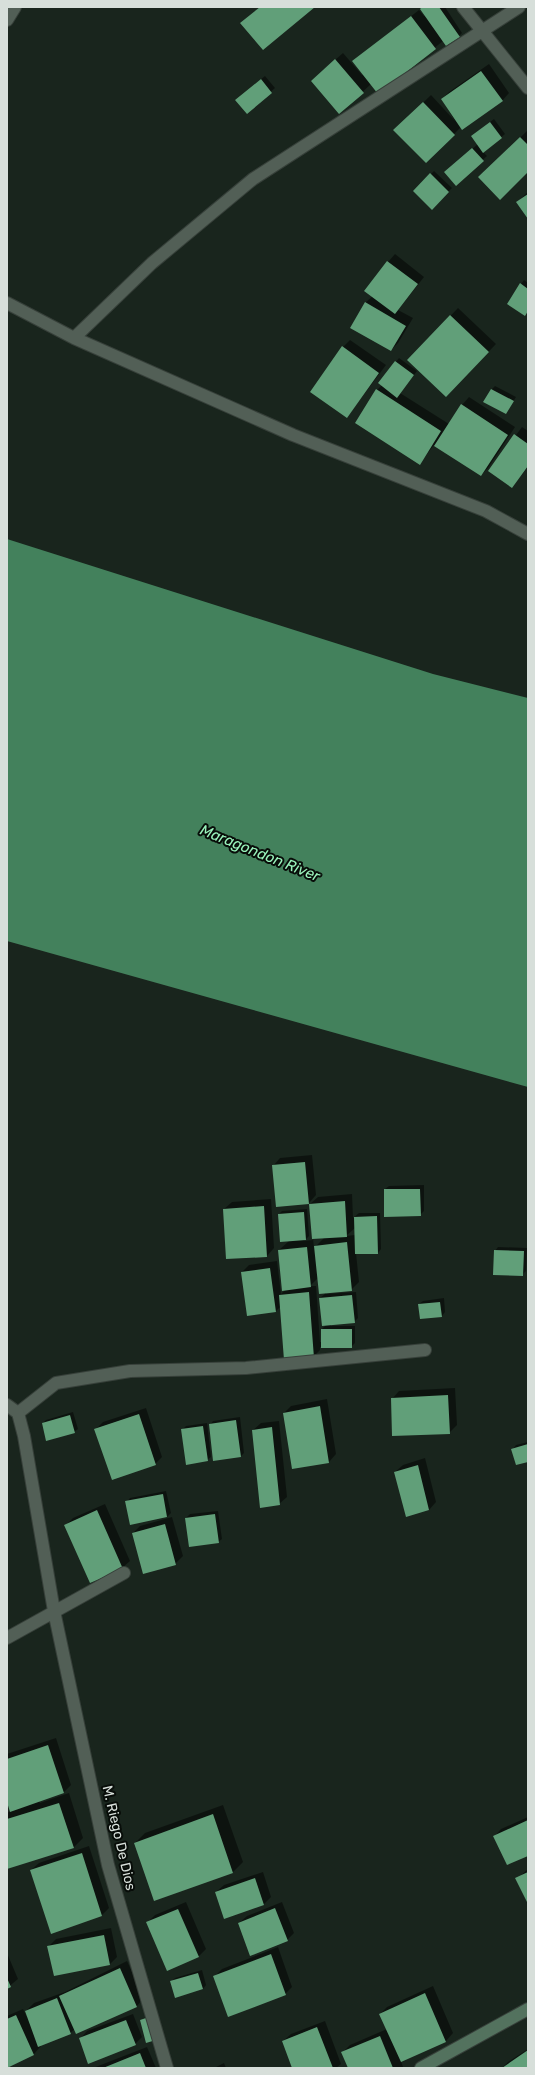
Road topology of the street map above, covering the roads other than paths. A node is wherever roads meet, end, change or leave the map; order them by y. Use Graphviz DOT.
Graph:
graph roads {
  1 [pos="15,7"];
  2 [pos="463,7"];
  3 [pos="519,7"];
  4 [pos="7,20"];
  5 [pos="483,30"];
  6 [pos="528,88"];
  7 [pos="7,303"];
  8 [pos="74,338"];
  9 [pos="528,534"];
  10 [pos="425,1350"];
  11 [pos="7,1405"];
  12 [pos="18,1413"];
  13 [pos="124,1573"];
  14 [pos="54,1611"];
  15 [pos="7,1638"];
  16 [pos="528,2009"];
  17 [pos="167,2068"];
  18 [pos="421,2068"];
  1 -- 4 [label="street"];
  2 -- 5 [label="street"];
  3 -- 5 [label="street"];
  5 -- 6 [label="street"];
  5 -- 8 [label="street"];
  7 -- 8 [label="street"];
  8 -- 9 [label="street"];
  10 -- 12 [label="street"];
  11 -- 12 [label="street"];
  12 -- 14 [label="street, M. Riego De Dios"];
  13 -- 14 [label="street"];
  14 -- 15 [label="street"];
  14 -- 17 [label="street, M. Riego De Dios"];
  16 -- 18 [label="street"];
}
